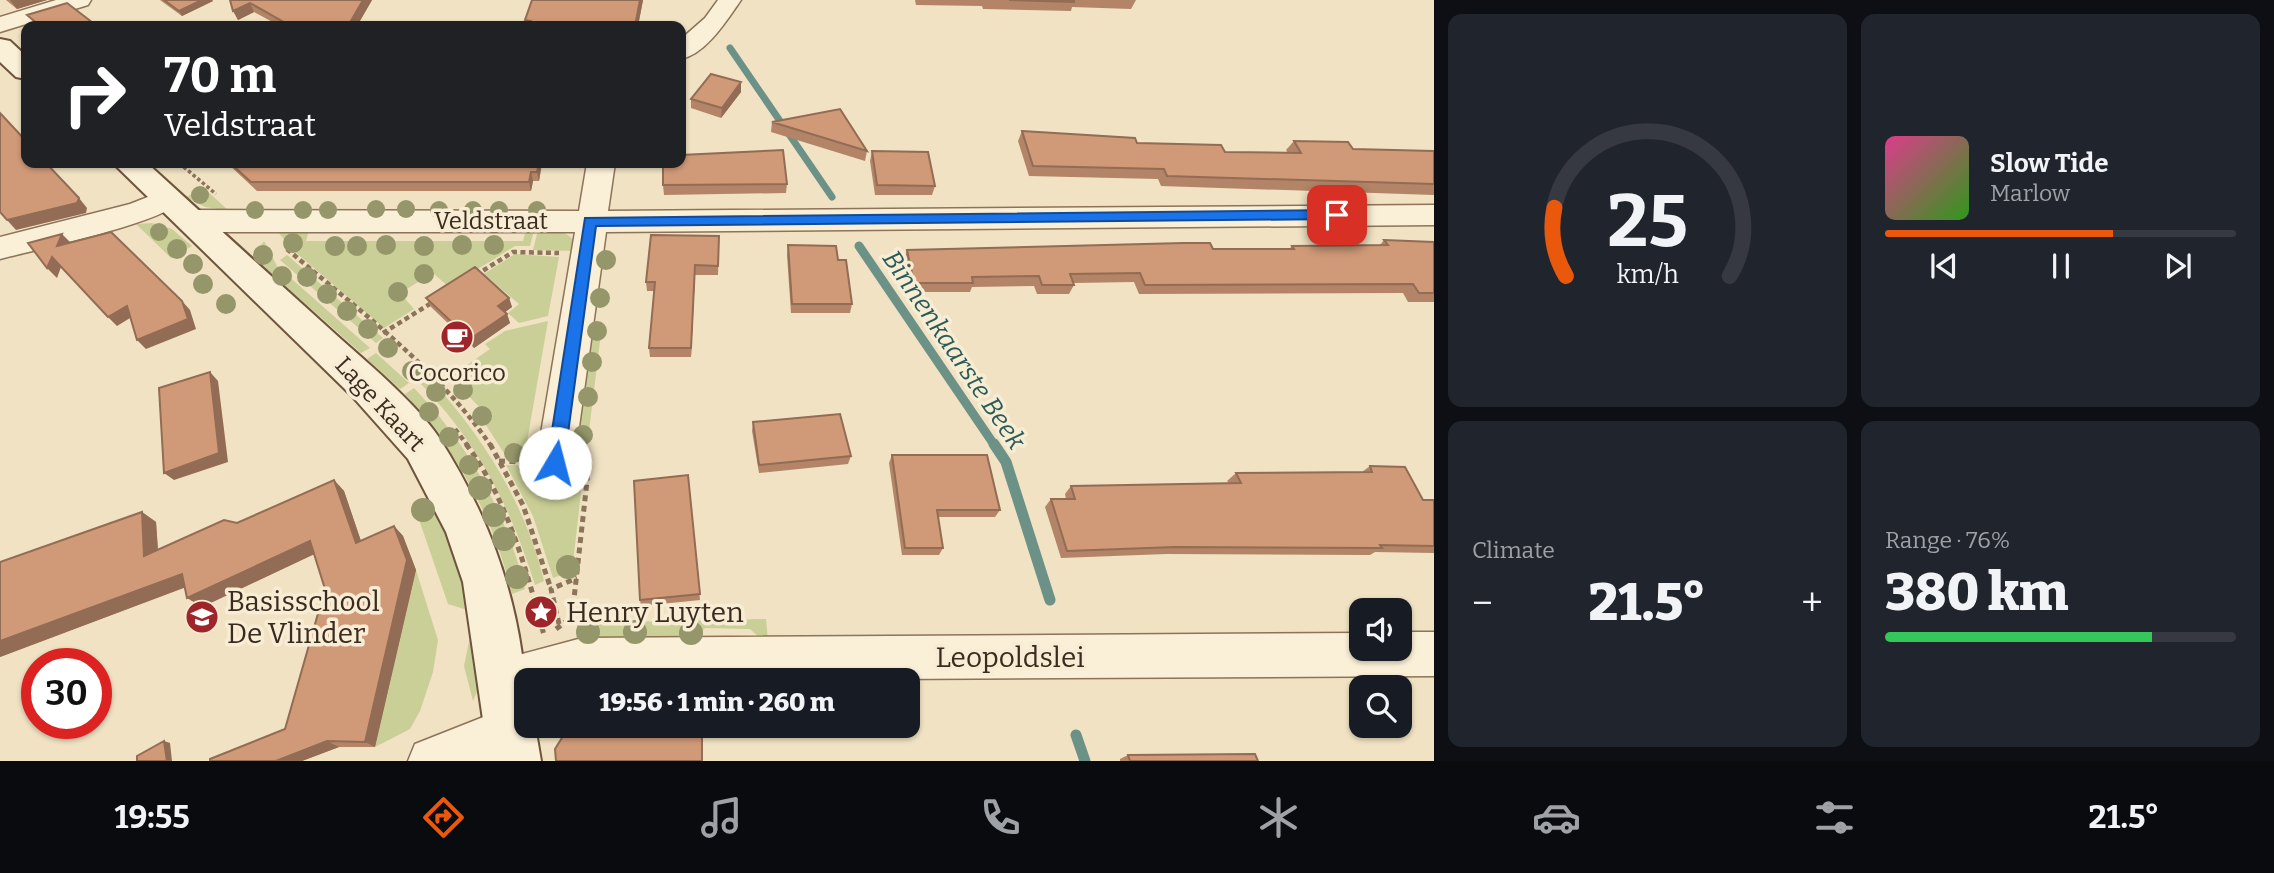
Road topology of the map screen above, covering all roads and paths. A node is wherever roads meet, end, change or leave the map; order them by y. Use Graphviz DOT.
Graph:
graph roads {
  1 [pos="80,0"];
  2 [pos="730,0"];
  3 [pos="0,25"];
  4 [pos="0,47"];
  5 [pos="686,47"];
  6 [pos="21,66"];
  7 [pos="134,168"];
  8 [pos="600,168"];
  9 [pos="180,210"];
  10 [pos="1434,215"];
  11 [pos="263,220"];
  12 [pos="590,222"];
  13 [pos="0,248"];
  14 [pos="219,248"];
  15 [pos="570,254"];
  16 [pos="468,280"];
  17 [pos="434,301"];
  18 [pos="383,333"];
  19 [pos="555,463"];
  20 [pos="589,464"];
  21 [pos="551,589"];
  22 [pos="559,624"];
  23 [pos="1434,654"];
  24 [pos="504,679"];
  25 [pos="513,745"];
  26 [pos="432,761"];
  1 -- 3 [label="street"];
  2 -- 5 [label="street"];
  4 -- 6 [label="street"];
  7 -- 9 [label="street, Lage Kaart"];
  8 -- 12 [label="street"];
  9 -- 11 [label="street, Veldstraat"];
  9 -- 13 [label="street, Veldstraat"];
  9 -- 14 [label="street, Lage Kaart"];
  10 -- 12 [label="street, Veldstraat"];
  11 -- 12 [label="street, Veldstraat"];
  11 -- 14 [label="street"];
  11 -- 18 [label="path"];
  12 -- 19 [label="street"];
  14 -- 24 [label="street, Lage Kaart"];
  15 -- 16 [label="path"];
  17 -- 18 [label="path"];
  18 -- 21 [label="path"];
  20 -- 21 [label="path"];
  21 -- 22 [label="path"];
  23 -- 24 [label="street, Leopoldslei"];
  24 -- 25 [label="street, Lage Kaart"];
  25 -- 26 [label="street"];
}
